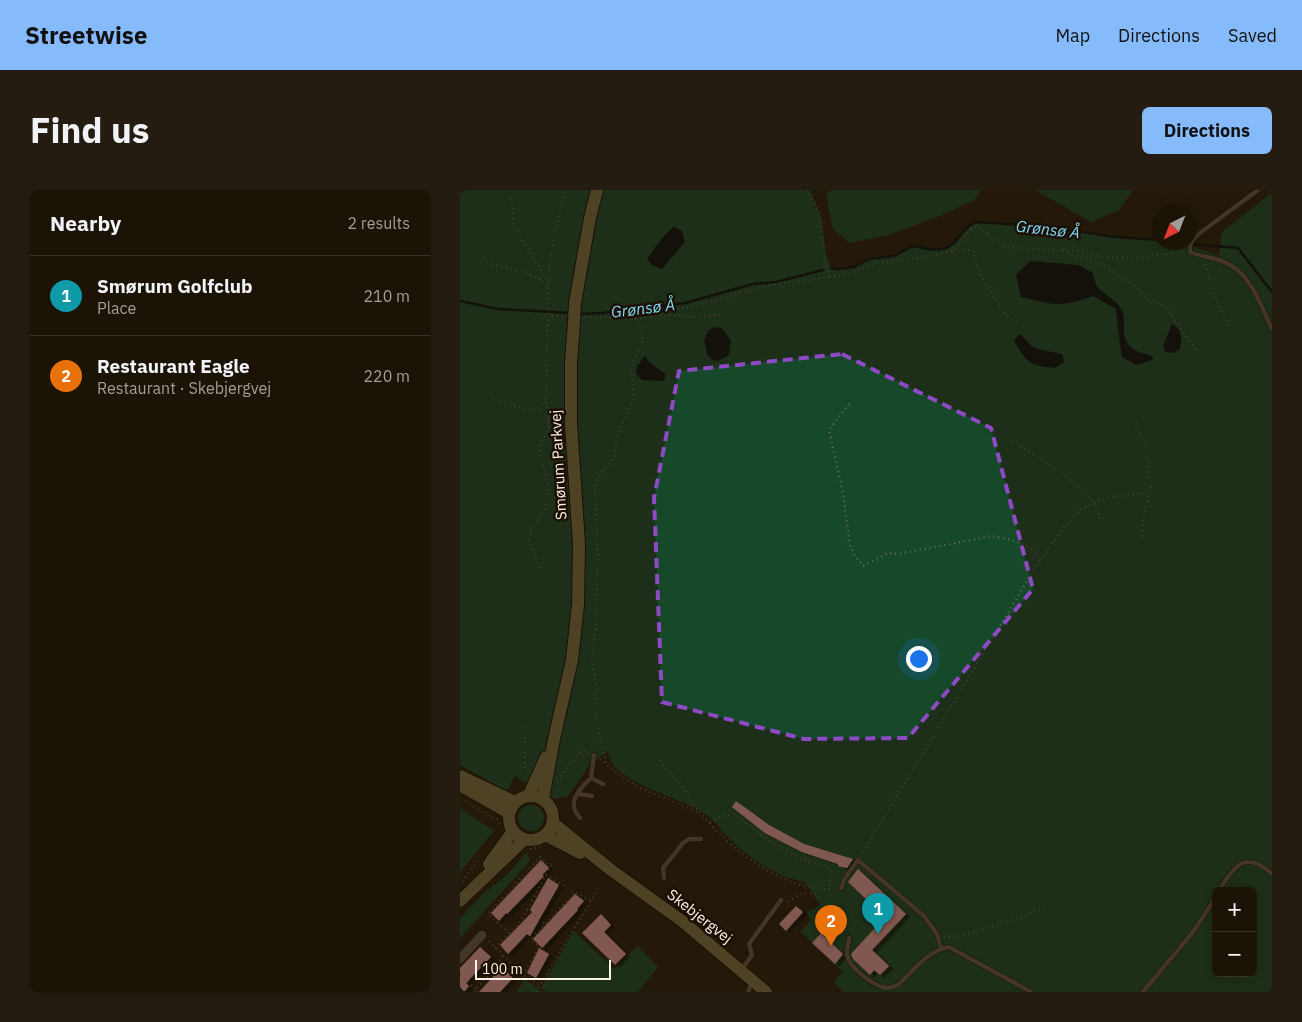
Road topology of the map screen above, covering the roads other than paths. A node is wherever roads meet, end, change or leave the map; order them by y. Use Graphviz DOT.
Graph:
graph roads {
  1 [pos="597,190"];
  2 [pos="1258,190"];
  3 [pos="1272,329"];
  4 [pos="554,739"];
  5 [pos="594,755"];
  6 [pos="460,776"];
  7 [pos="591,778"];
  8 [pos="604,784"];
  9 [pos="460,785"];
  10 [pos="578,794"];
  11 [pos="529,795"];
  12 [pos="592,796"];
  13 [pos="543,799"];
  14 [pos="512,807"];
  15 [pos="580,815"];
  16 [pos="553,823"];
  17 [pos="507,833"];
  18 [pos="701,839"];
  19 [pos="547,840"];
  20 [pos="526,845"];
  21 [pos="611,870"];
  22 [pos="1272,874"];
  23 [pos="664,878"];
  24 [pos="473,887"];
  25 [pos="1221,887"];
  26 [pos="841,888"];
  27 [pos="781,900"];
  28 [pos="460,901"];
  29 [pos="1212,903"];
  30 [pos="482,935"];
  31 [pos="849,938"];
  32 [pos="941,948"];
  33 [pos="460,958"];
  34 [pos="741,970"];
  35 [pos="750,986"];
  36 [pos="766,992"];
  37 [pos="1031,992"];
  38 [pos="1143,992"];
  1 -- 4 [label="street, Smørum Parkvej, bridge"];
  2 -- 3 [label="lane"];
  4 -- 11 [label="street, Smørum Parkvej"];
  4 -- 13 [label="street, Smørum Parkvej"];
  5 -- 7 [label="lane"];
  6 -- 14 [label="street"];
  7 -- 8 [label="lane"];
  7 -- 10 [label="lane"];
  9 -- 14 [label="street"];
  10 -- 12 [label="lane"];
  10 -- 15 [label="lane"];
  11 -- 13 [label="street"];
  11 -- 14 [label="street"];
  13 -- 16 [label="street"];
  14 -- 17 [label="street"];
  16 -- 19 [label="street"];
  16 -- 21 [label="street, Skebjergvej"];
  17 -- 20 [label="street"];
  17 -- 24 [label="street"];
  18 -- 23 [label="lane"];
  19 -- 20 [label="street"];
  19 -- 21 [label="street, Skebjergvej"];
  20 -- 24 [label="street"];
  21 -- 34 [label="street, Skebjergvej"];
  22 -- 25 [label="lane"];
  24 -- 28 [label="street"];
  26 -- 32 [label="lane"];
  27 -- 34 [label="lane"];
  29 -- 38 [label="lane"];
  30 -- 33 [label="street"];
  31 -- 32 [label="lane"];
  32 -- 37 [label="lane"];
  34 -- 35 [label="street, Skebjergvej"];
  35 -- 36 [label="street, Skebjergvej"];
}
